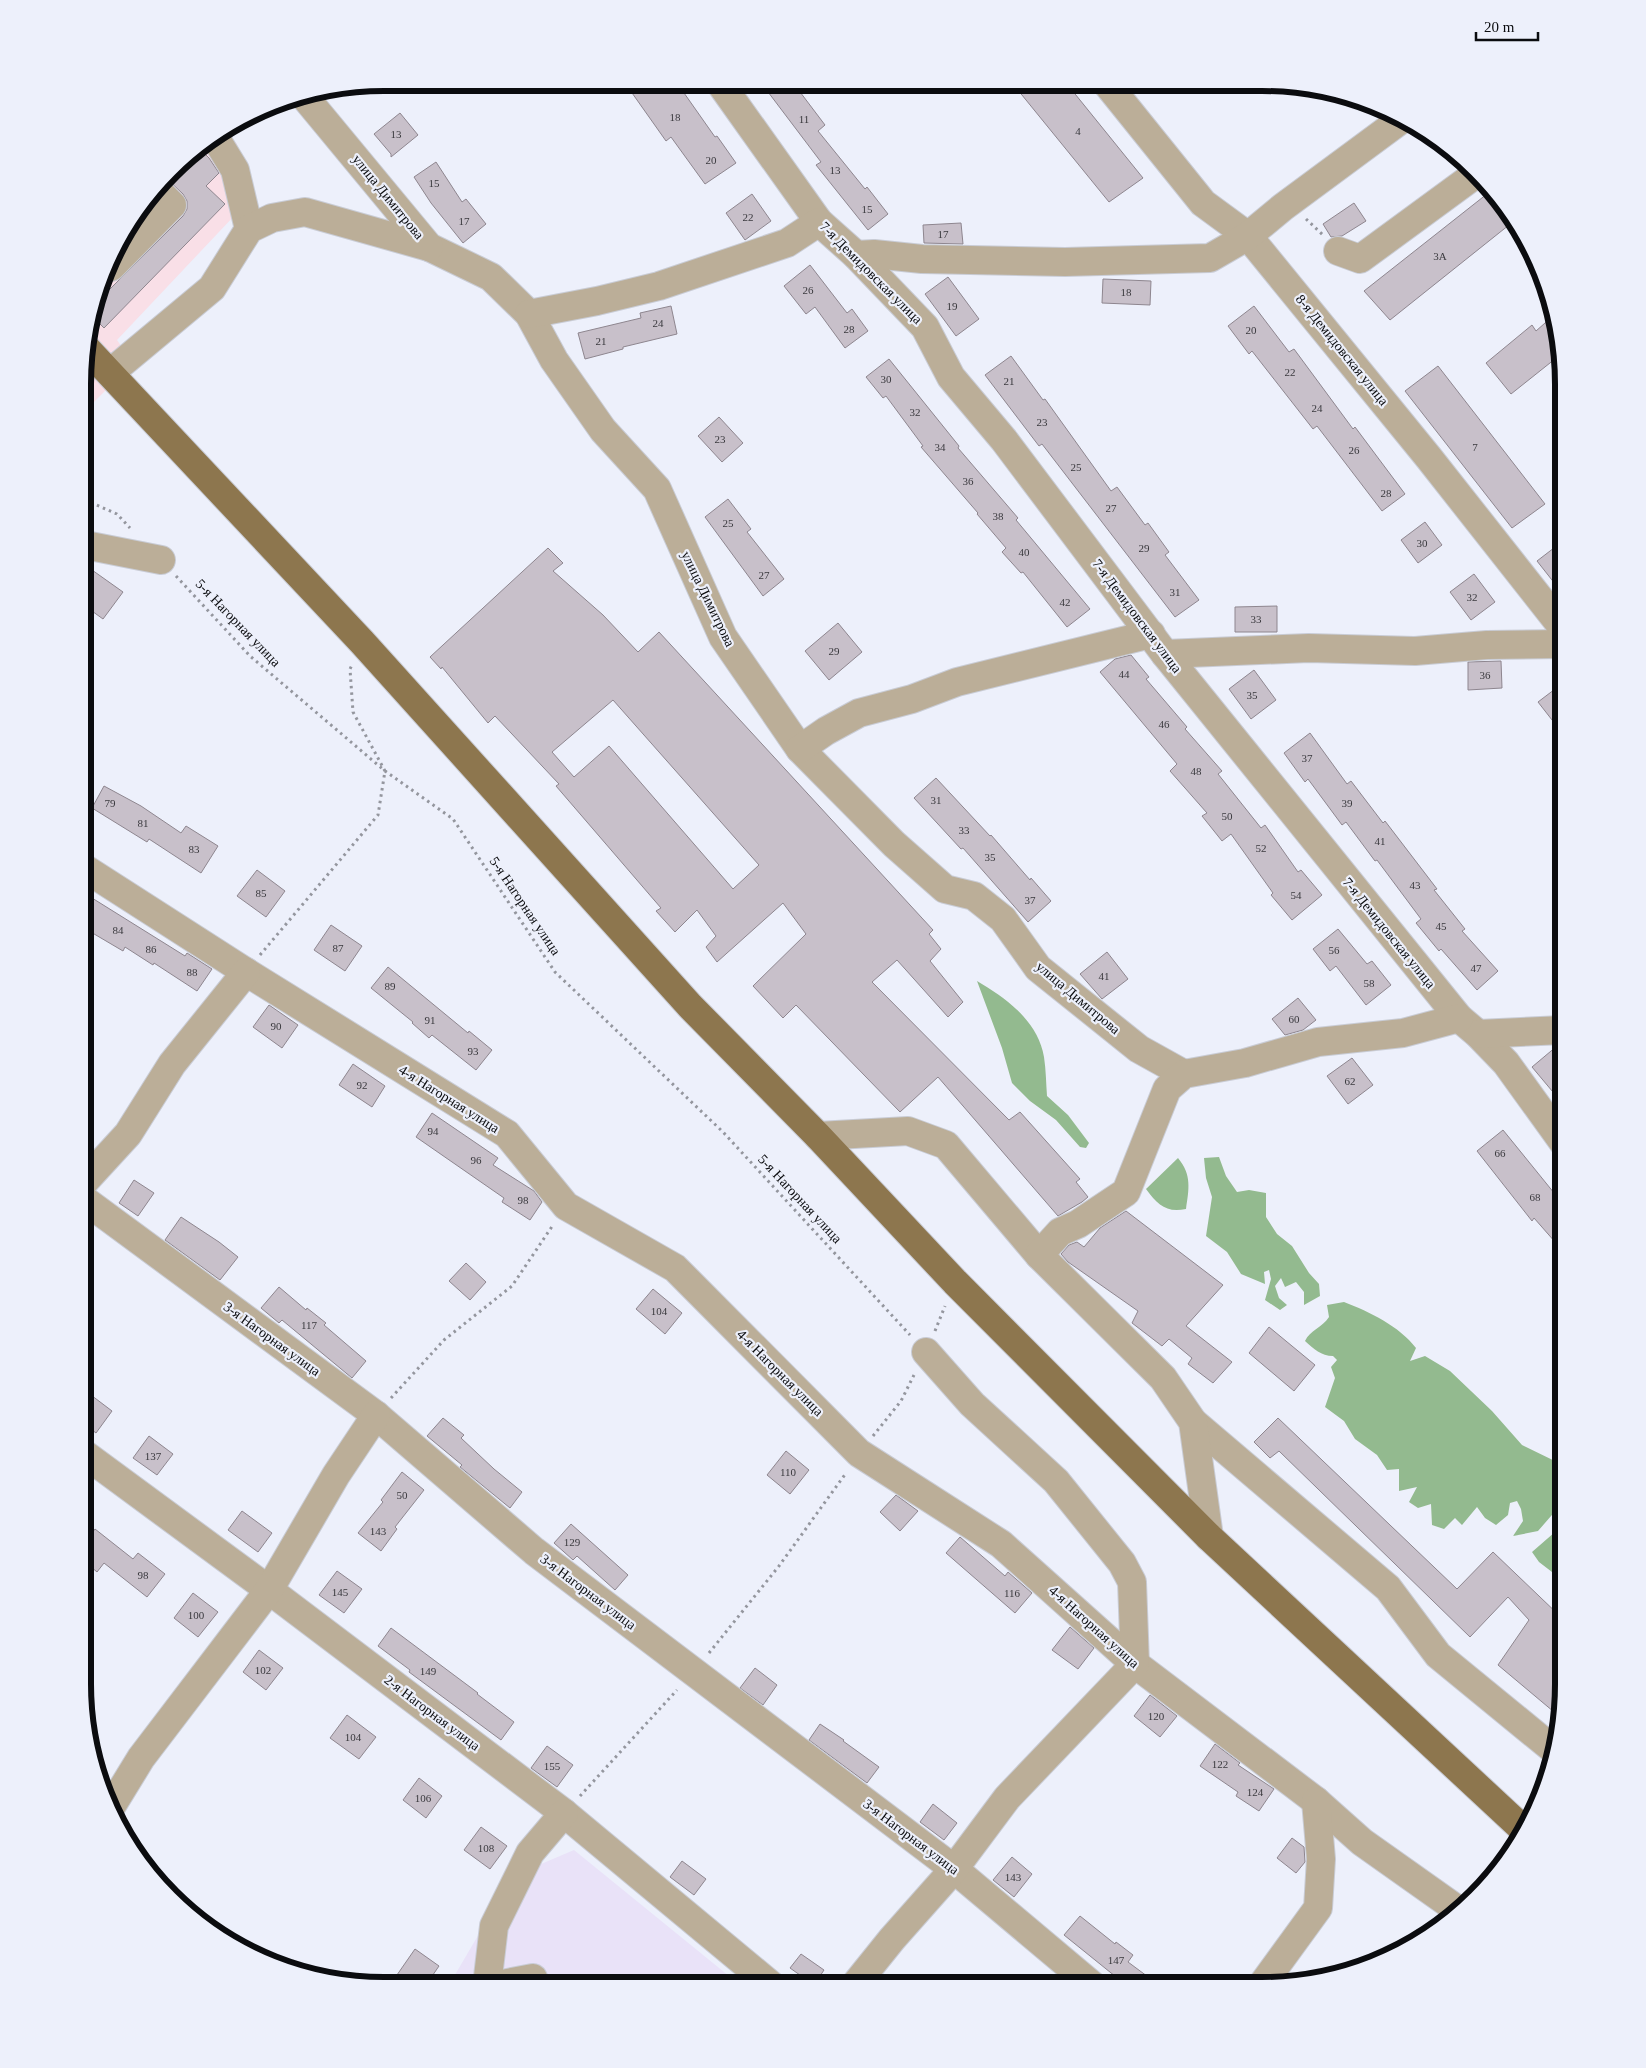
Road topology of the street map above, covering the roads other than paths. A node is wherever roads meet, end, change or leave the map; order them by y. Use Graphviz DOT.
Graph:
graph roads {
  1 [pos="725,91"];
  2 [pos="1113,91"];
  3 [pos="308,101"];
  4 [pos="1396,123"];
  5 [pos="218,143"];
  6 [pos="1470,178"];
  7 [pos="161,194"];
  8 [pos="819,222"];
  9 [pos="249,229"];
  10 [pos="1248,236"];
  11 [pos="428,247"];
  12 [pos="1338,251"];
  13 [pos="122,252"];
  14 [pos="856,256"];
  15 [pos="529,314"];
  16 [pos="93,355"];
  17 [pos="110,373"];
  18 [pos="91,546"];
  19 [pos="161,560"];
  20 [pos="1555,618"];
  21 [pos="1158,644"];
  22 [pos="1555,644"];
  23 [pos="800,749"];
  24 [pos="91,872"];
  25 [pos="246,972"];
  26 [pos="1468,1026"];
  27 [pos="1555,1030"];
  28 [pos="1184,1074"];
  29 [pos="1555,1131"];
  30 [pos="818,1136"];
  31 [pos="91,1175"];
  32 [pos="91,1204"];
  33 [pos="1039,1255"];
  34 [pos="926,1352"];
  35 [pos="376,1415"];
  36 [pos="1193,1422"];
  37 [pos="91,1459"];
  38 [pos="1209,1538"];
  39 [pos="269,1590"];
  40 [pos="1135,1664"];
  41 [pos="1548,1745"];
  42 [pos="116,1801"];
  43 [pos="1316,1801"];
  44 [pos="564,1813"];
  45 [pos="1519,1825"];
  46 [pos="954,1869"];
  47 [pos="1452,1906"];
  48 [pos="488,1977"];
  49 [pos="761,1977"];
  50 [pos="861,1977"];
  51 [pos="1082,1977"];
  52 [pos="1268,1977"];
  1 -- 8 [label="street, 7-я Демидовская улица"];
  2 -- 10 [label="street, 8-я Демидовская улица"];
  3 -- 11 [label="street, улица Димитрова"];
  4 -- 10 [label="street"];
  5 -- 9 [label="street"];
  6 -- 12 [label="street"];
  7 -- 13 [label="street"];
  8 -- 14 [label="street, 7-я Демидовская улица"];
  8 -- 15 [label="street"];
  9 -- 11 [label="street"];
  9 -- 17 [label="street"];
  10 -- 14 [label="street"];
  10 -- 20 [label="street, 8-я Демидовская улица"];
  11 -- 15 [label="street, улица Димитрова"];
  14 -- 21 [label="street, 7-я Демидовская улица"];
  15 -- 23 [label="street, улица Димитрова"];
  16 -- 17 [label="main road"];
  17 -- 30 [label="main road"];
  18 -- 19 [label="street"];
  21 -- 22 [label="street"];
  21 -- 23 [label="street"];
  21 -- 26 [label="street, 7-я Демидовская улица"];
  23 -- 28 [label="street, улица Димитрова"];
  24 -- 25 [label="street, 4-я Нагорная улица"];
  25 -- 31 [label="street"];
  25 -- 40 [label="street, 4-я Нагорная улица"];
  26 -- 27 [label="street"];
  26 -- 28 [label="street"];
  26 -- 29 [label="street, 7-я Демидовская улица"];
  28 -- 33 [label="street"];
  30 -- 33 [label="street"];
  30 -- 38 [label="main road"];
  32 -- 35 [label="street, 3-я Нагорная улица"];
  33 -- 36 [label="street"];
  34 -- 40 [label="street"];
  35 -- 39 [label="street"];
  35 -- 46 [label="street, 3-я Нагорная улица"];
  36 -- 38 [label="street"];
  36 -- 41 [label="street"];
  37 -- 39 [label="street, 2-я Нагорная улица"];
  38 -- 45 [label="main road"];
  39 -- 42 [label="street"];
  39 -- 44 [label="street, 2-я Нагорная улица"];
  40 -- 43 [label="street, 4-я Нагорная улица"];
  40 -- 46 [label="street"];
  43 -- 47 [label="street, 4-я Нагорная улица"];
  43 -- 52 [label="street"];
  44 -- 48 [label="street"];
  44 -- 49 [label="street, 2-я Нагорная улица"];
  46 -- 50 [label="street"];
  46 -- 51 [label="street, 3-я Нагорная улица"];
}
